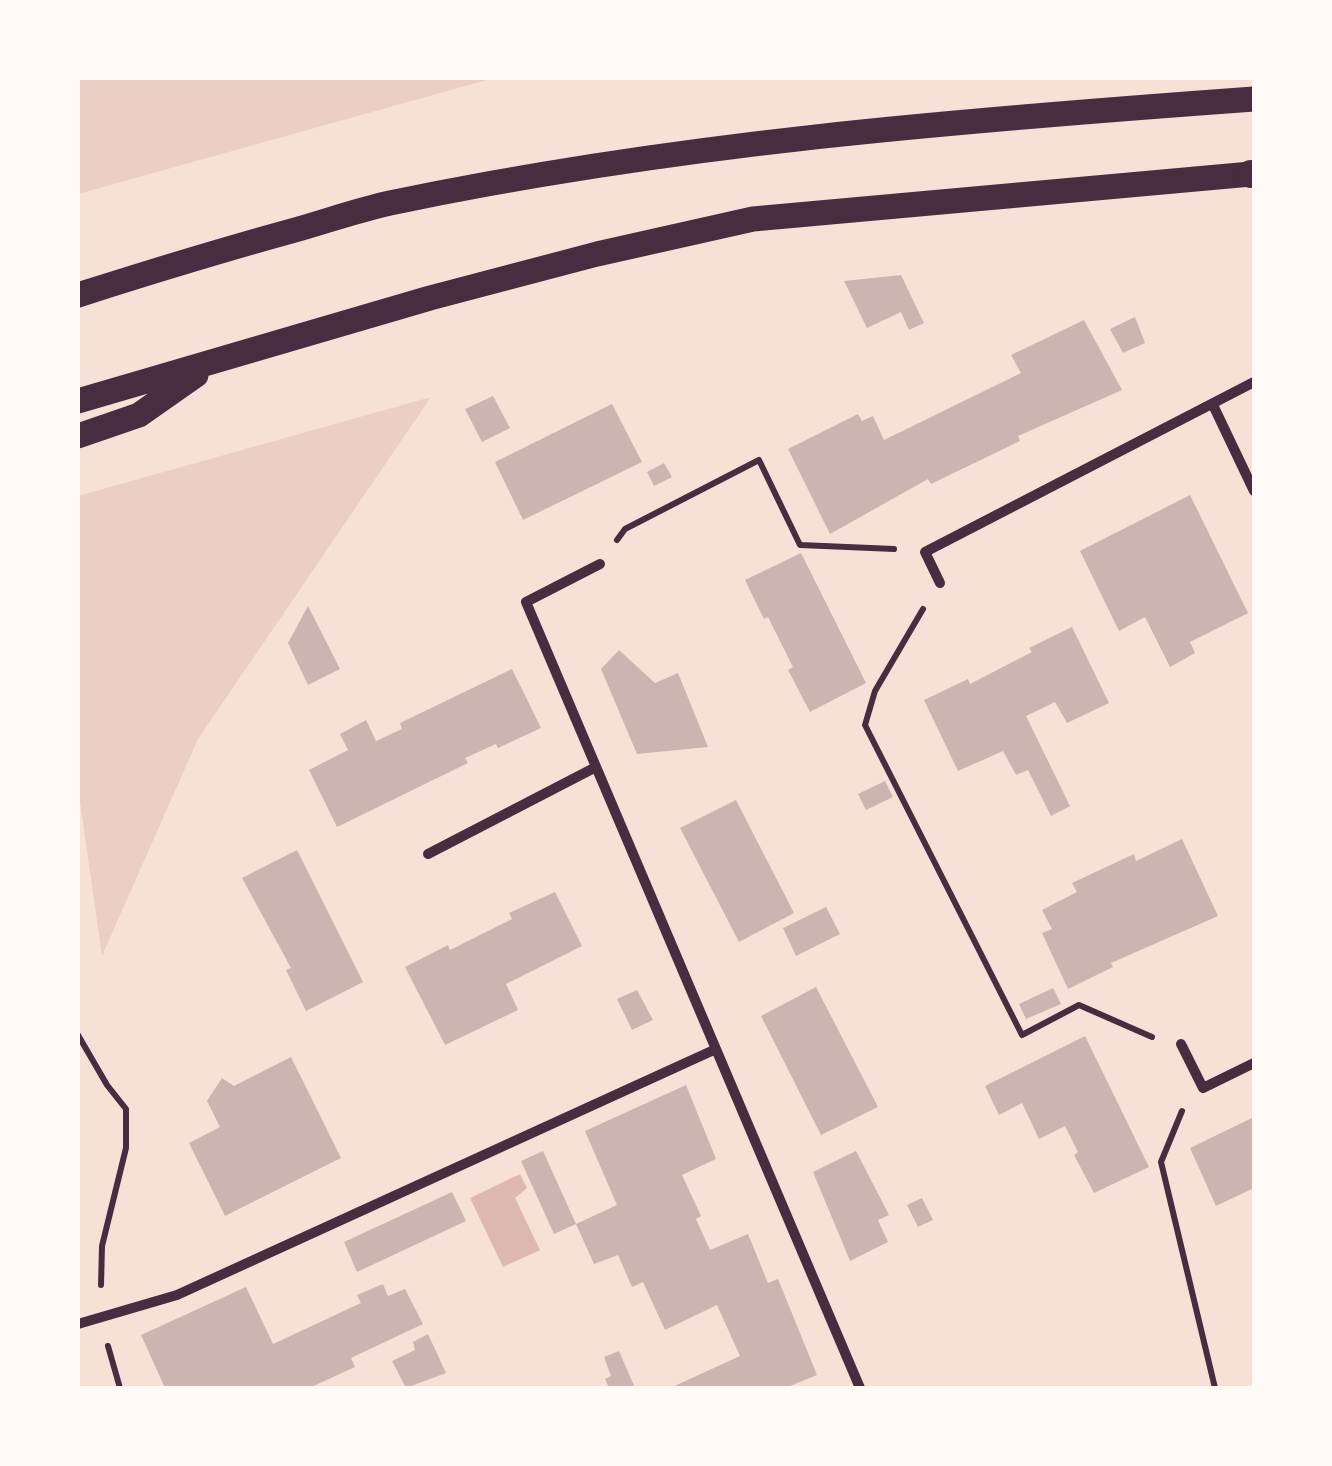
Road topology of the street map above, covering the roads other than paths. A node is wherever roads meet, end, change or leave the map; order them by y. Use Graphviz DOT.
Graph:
graph roads {
  1 [pos="1254,100"];
  2 [pos="1253,174"];
  3 [pos="78,294"];
  4 [pos="214,362"];
  5 [pos="1254,382"];
  6 [pos="78,401"];
  7 [pos="1213,405"];
  8 [pos="78,436"];
  9 [pos="1254,491"];
  10 [pos="600,564"];
  11 [pos="940,583"];
  12 [pos="596,767"];
  13 [pos="428,854"];
  14 [pos="1181,1044"];
  15 [pos="716,1049"];
  16 [pos="1254,1063"];
  17 [pos="78,1324"];
  18 [pos="860,1388"];
  1 -- 3 [label="main road"];
  2 -- 4 [label="main road"];
  4 -- 6 [label="main road"];
  4 -- 8 [label="main road"];
  5 -- 7 [label="street"];
  7 -- 9 [label="street"];
  7 -- 11 [label="street"];
  10 -- 12 [label="street"];
  12 -- 13 [label="street"];
  12 -- 15 [label="street"];
  14 -- 16 [label="street"];
  15 -- 17 [label="street"];
  15 -- 18 [label="street"];
}
